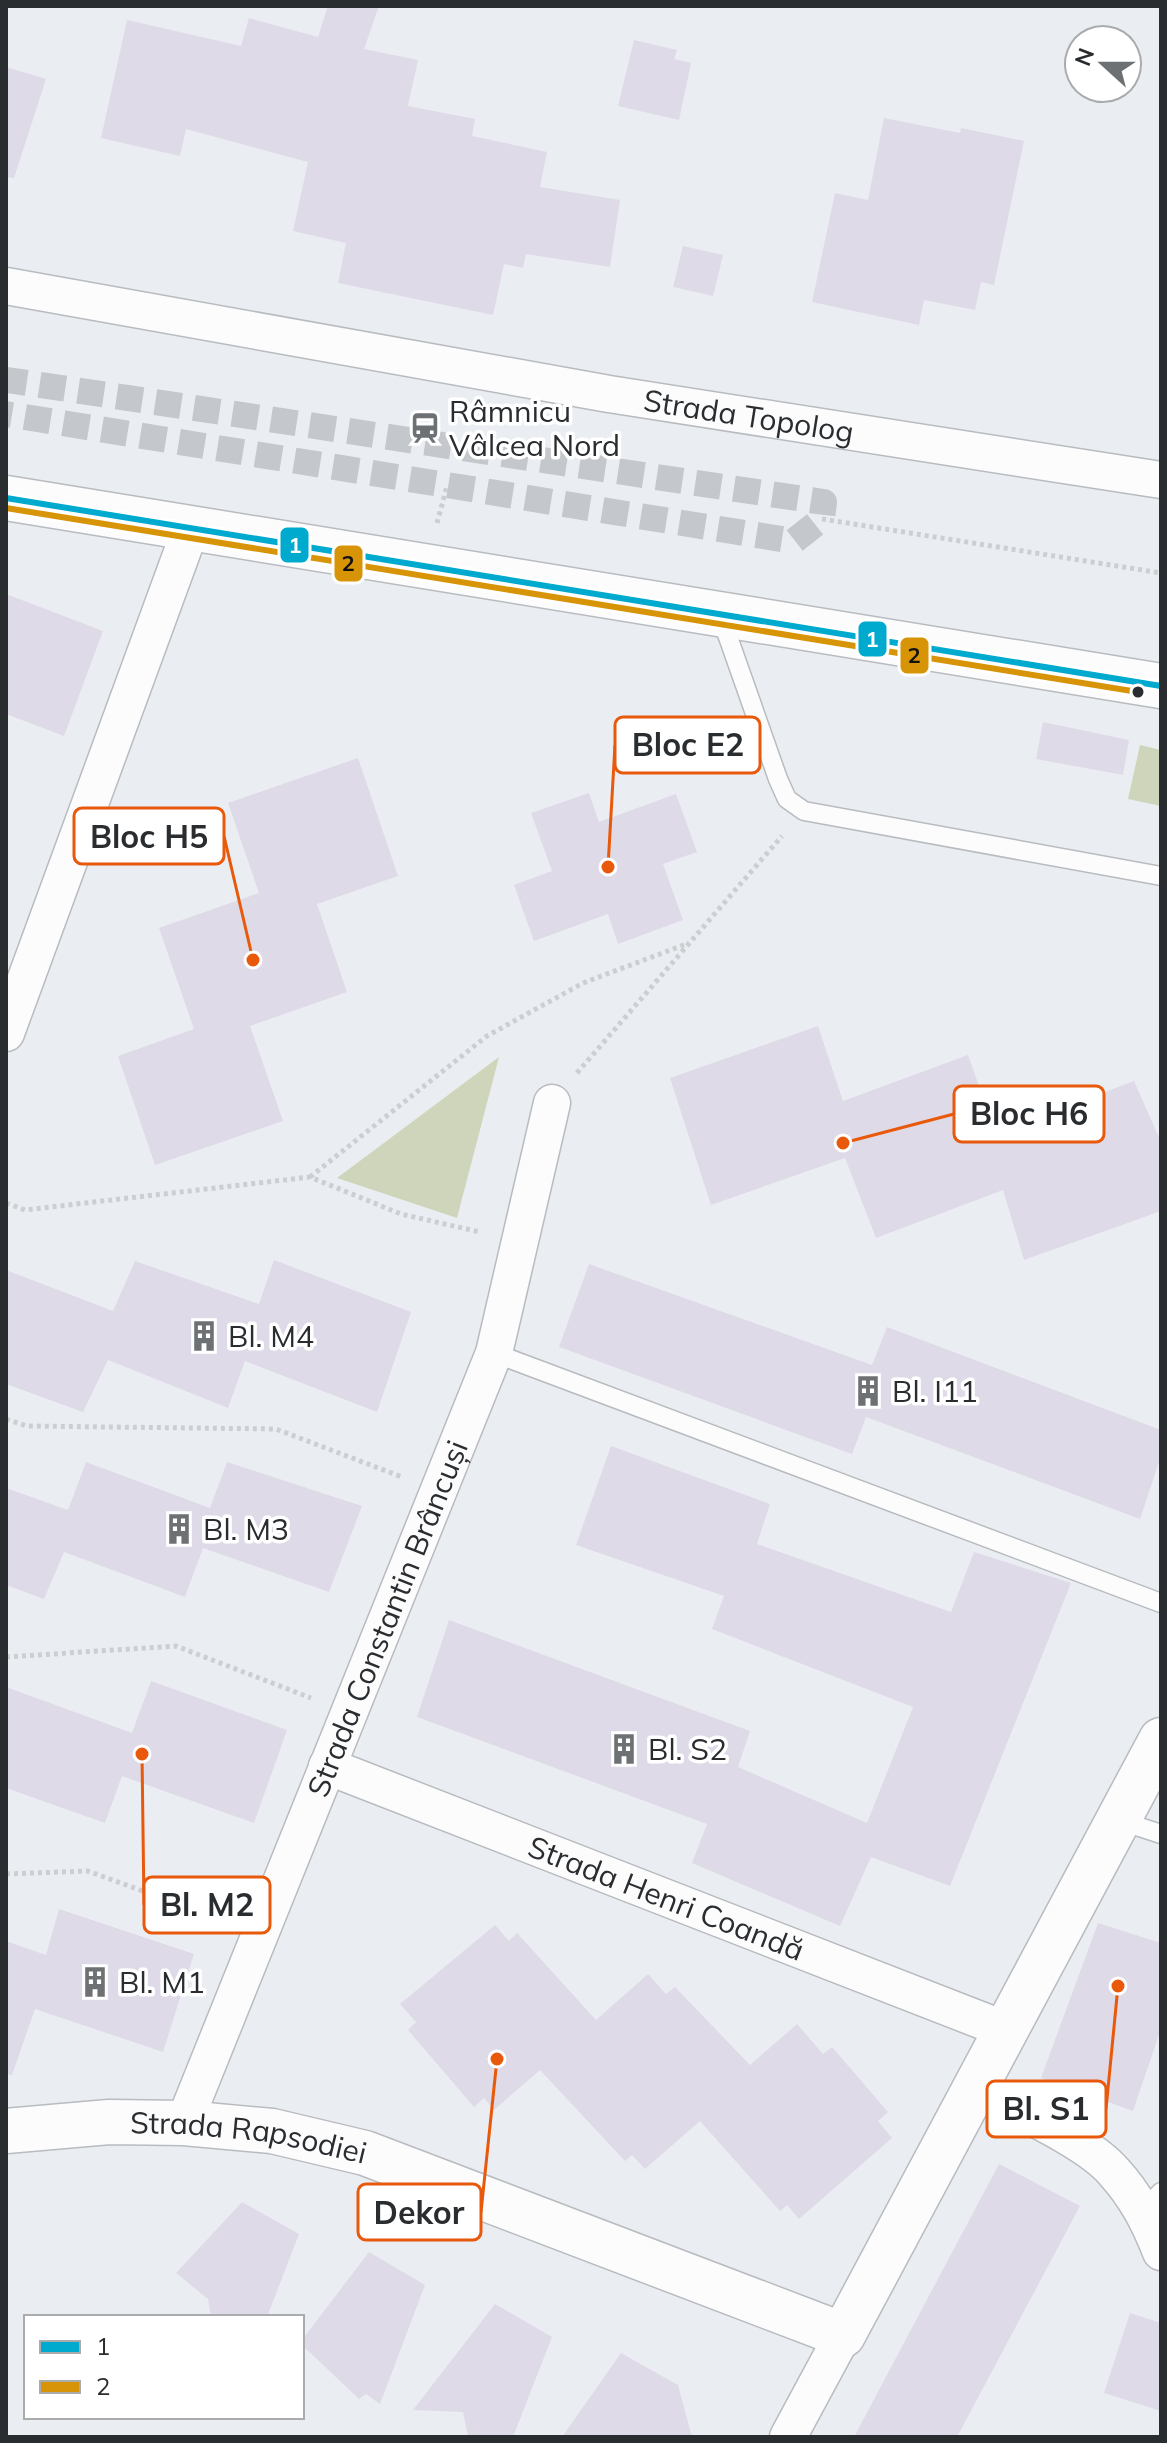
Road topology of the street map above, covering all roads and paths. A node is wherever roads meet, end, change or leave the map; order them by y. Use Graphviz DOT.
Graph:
graph roads {
  1 [pos="6,286"];
  2 [pos="1161,480"];
  3 [pos="6,498"];
  4 [pos="822,519"];
  5 [pos="191,528"];
  6 [pos="1161,573"];
  7 [pos="720,614"];
  8 [pos="1161,686"];
  9 [pos="804,811"];
  10 [pos="1161,876"];
  11 [pos="689,943"];
  12 [pos="6,1033"];
  13 [pos="552,1103"];
  14 [pos="310,1177"];
  15 [pos="6,1203"];
  16 [pos="520,1242"];
  17 [pos="494,1353"];
  18 [pos="6,1419"];
  19 [pos="437,1490"];
  20 [pos="1161,1603"];
  21 [pos="6,1657"];
  22 [pos="350,1712"];
  23 [pos="1161,1740"];
  24 [pos="327,1766"];
  25 [pos="1118,1820"];
  26 [pos="1161,1834"];
  27 [pos="6,1874"];
  28 [pos="261,1934"];
  29 [pos="1006,2030"];
  30 [pos="975,2088"];
  31 [pos="184,2123"];
  32 [pos="6,2131"];
  33 [pos="1152,2201"];
  34 [pos="1161,2252"];
  35 [pos="843,2335"];
  36 [pos="788,2437"];
  1 -- 2 [label="street, Strada Topolog"];
  3 -- 5 [label="street"];
  4 -- 6 [label="path"];
  5 -- 7 [label="street"];
  5 -- 12 [label="street"];
  7 -- 8 [label="street"];
  7 -- 9 [label="lane"];
  9 -- 10 [label="lane"];
  9 -- 11 [label="path"];
  11 -- 13 [label="path"];
  11 -- 14 [label="path"];
  13 -- 16 [label="street, Strada Constantin Brâncuși"];
  14 -- 15 [label="path"];
  14 -- 16 [label="path"];
  16 -- 17 [label="street, Strada Constantin Brâncuși"];
  17 -- 19 [label="street, Strada Constantin Brâncuși"];
  17 -- 20 [label="lane"];
  18 -- 19 [label="path"];
  19 -- 22 [label="street, Strada Constantin Brâncuși"];
  21 -- 22 [label="path"];
  22 -- 24 [label="street, Strada Constantin Brâncuși"];
  23 -- 25 [label="street"];
  24 -- 28 [label="street, Strada Constantin Brâncuși"];
  24 -- 29 [label="street, Strada Henri Coandă"];
  25 -- 26 [label="lane"];
  25 -- 29 [label="street"];
  27 -- 28 [label="path"];
  28 -- 31 [label="street, Strada Constantin Brâncuși"];
  29 -- 30 [label="street"];
  30 -- 33 [label="street"];
  30 -- 35 [label="street"];
  31 -- 32 [label="street, Strada Rapsodiei"];
  31 -- 35 [label="street, Strada Rapsodiei"];
  33 -- 34 [label="street"];
  35 -- 36 [label="street"];
}
